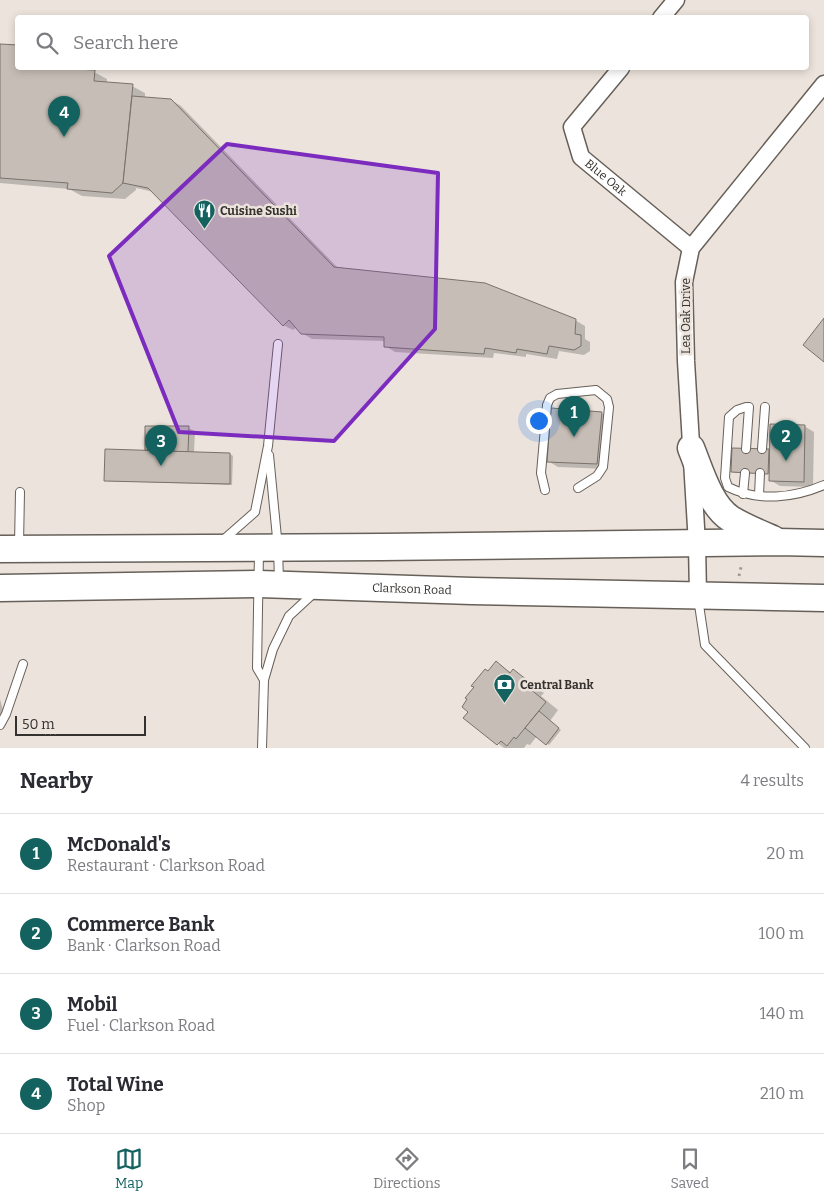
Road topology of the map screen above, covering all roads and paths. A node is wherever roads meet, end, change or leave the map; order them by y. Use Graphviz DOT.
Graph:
graph roads {
  1 [pos="676,0"];
  2 [pos="664,15"];
  3 [pos="619,70"];
  4 [pos="824,84"];
  5 [pos="691,248"];
  6 [pos="278,344"];
  7 [pos="765,407"];
  8 [pos="268,446"];
  9 [pos="691,448"];
  10 [pos="746,449"];
  11 [pos="762,449"];
  12 [pos="745,473"];
  13 [pos="760,473"];
  14 [pos="824,485"];
  15 [pos="578,488"];
  16 [pos="545,490"];
  17 [pos="20,492"];
  18 [pos="743,494"];
  19 [pos="759,495"];
  20 [pos="778,542"];
  21 [pos="824,543"];
  22 [pos="696,544"];
  23 [pos="213,548"];
  24 [pos="269,548"];
  25 [pos="10,550"];
  26 [pos="269,585"];
  27 [pos="322,587"];
  28 [pos="0,588"];
  29 [pos="698,595"];
  30 [pos="824,598"];
  31 [pos="23,664"];
  32 [pos="264,680"];
  33 [pos="0,725"];
  34 [pos="262,748"];
  35 [pos="805,748"];
  1 -- 2 [label="street"];
  3 -- 5 [label="street, Blue Oak"];
  4 -- 5 [label="street, Lea Oak Drive"];
  5 -- 9 [label="street, Lea Oak Drive"];
  6 -- 8 [label="lane"];
  7 -- 11 [label="lane"];
  8 -- 23 [label="lane"];
  8 -- 24 [label="lane"];
  9 -- 20 [label="main road"];
  9 -- 22 [label="street, Lea Oak Drive"];
  10 -- 18 [label="lane"];
  12 -- 18 [label="lane"];
  13 -- 19 [label="lane"];
  14 -- 19 [label="lane"];
  15 -- 16 [label="lane"];
  17 -- 25 [label="lane"];
  18 -- 19 [label="lane"];
  20 -- 21 [label="main road"];
  20 -- 22 [label="main road"];
  22 -- 24 [label="main road"];
  22 -- 29 [label="street, Lea Oak Drive"];
  23 -- 24 [label="main road"];
  23 -- 25 [label="main road"];
  24 -- 26 [label="lane"];
  24 -- 26 [label="lane"];
  26 -- 27 [label="main road, Clarkson Road"];
  26 -- 28 [label="main road, Clarkson Road"];
  26 -- 32 [label="lane"];
  27 -- 29 [label="main road, Clarkson Road"];
  27 -- 32 [label="lane"];
  29 -- 30 [label="main road, Clarkson Road"];
  29 -- 35 [label="lane"];
  31 -- 33 [label="lane"];
  32 -- 34 [label="lane"];
}
